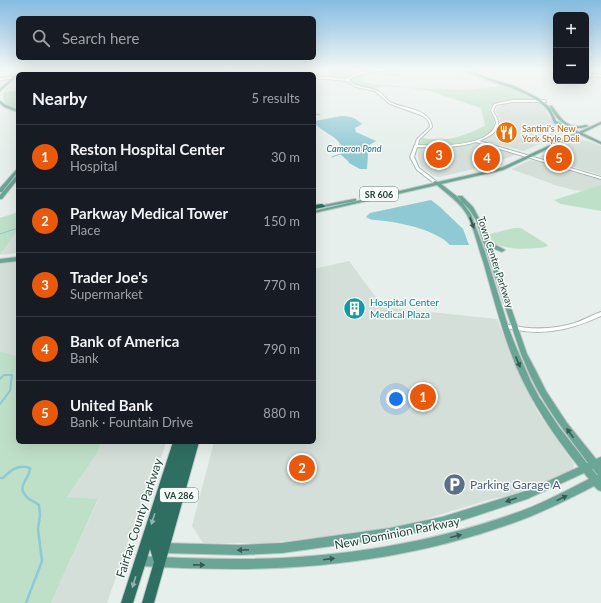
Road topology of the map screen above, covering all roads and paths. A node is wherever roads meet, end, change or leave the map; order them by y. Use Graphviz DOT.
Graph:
graph roads {
  1 [pos="384,97"];
  2 [pos="533,97"];
  3 [pos="537,97"];
  4 [pos="540,101"];
  5 [pos="545,101"];
  6 [pos="0,102"];
  7 [pos="0,106"];
  8 [pos="16,112"];
  9 [pos="16,112"];
  10 [pos="601,119"];
  11 [pos="601,123"];
  12 [pos="563,125"];
  13 [pos="586,126"];
  14 [pos="578,132"];
  15 [pos="570,136"];
  16 [pos="591,139"];
  17 [pos="476,141"];
  18 [pos="601,142"];
  19 [pos="415,146"];
  20 [pos="526,155"];
  21 [pos="531,156"];
  22 [pos="16,172"];
  23 [pos="16,178"];
  24 [pos="601,178"];
  25 [pos="438,183"];
  26 [pos="0,191"];
  27 [pos="0,198"];
  28 [pos="316,208"];
  29 [pos="321,209"];
  30 [pos="316,211"];
  31 [pos="485,240"];
  32 [pos="16,255"];
  33 [pos="0,257"];
  34 [pos="16,259"];
  35 [pos="0,261"];
  36 [pos="492,262"];
  37 [pos="601,314"];
  38 [pos="509,328"];
  39 [pos="186,444"];
  40 [pos="594,464"];
  41 [pos="600,480"];
  42 [pos="155,547"];
  43 [pos="140,561"];
  44 [pos="160,562"];
  45 [pos="127,603"];
  46 [pos="148,603"];
  1 -- 19 [label="street"];
  2 -- 4 [label="main road"];
  3 -- 5 [label="main road"];
  4 -- 5 [label="street"];
  4 -- 12 [label="main road"];
  4 -- 17 [label="street"];
  5 -- 12 [label="main road"];
  6 -- 8 [label="main road"];
  7 -- 9 [label="main road"];
  10 -- 13 [label="main road, SR 606"];
  11 -- 14 [label="main road, SR 606"];
  12 -- 13 [label="main road"];
  12 -- 14 [label="main road"];
  12 -- 15 [label="main road"];
  13 -- 14 [label="main road, SR 606"];
  14 -- 15 [label="main road, SR 606"];
  14 -- 16 [label="main road"];
  14 -- 18 [label="main road"];
  15 -- 16 [label="main road"];
  15 -- 20 [label="main road, SR 606"];
  15 -- 21 [label="main road, SR 606"];
  16 -- 18 [label="main road"];
  17 -- 19 [label="street"];
  17 -- 20 [label="street"];
  19 -- 25 [label="street"];
  20 -- 21 [label="street"];
  20 -- 25 [label="main road, SR 606"];
  21 -- 24 [label="street"];
  21 -- 25 [label="main road, SR 606"];
  22 -- 26 [label="main road"];
  23 -- 27 [label="main road"];
  25 -- 29 [label="main road, SR 606"];
  25 -- 31 [label="main road, Town Center Parkway"];
  25 -- 38 [label="main road, Town Center Parkway, one-way"];
  28 -- 29 [label="highway"];
  29 -- 30 [label="highway"];
  31 -- 36 [label="main road, Town Center Parkway"];
  31 -- 36 [label="main road"];
  32 -- 33 [label="main road"];
  34 -- 35 [label="main road"];
  36 -- 38 [label="main road, Town Center Parkway"];
  37 -- 38 [label="street"];
  38 -- 40 [label="main road, Town Center Parkway"];
  39 -- 42 [label="highway, Fairfax County Parkway / VA 286"];
  39 -- 42 [label="highway, Fairfax County Parkway / VA 286, one-way"];
  40 -- 41 [label="main road, Town Center Parkway"];
  40 -- 42 [label="main road, New Dominion Parkway, one-way"];
  44 -- 41 [label="main road, New Dominion Parkway, one-way"];
  42 -- 43 [label="highway, Fairfax County Parkway / VA 286"];
  42 -- 44 [label="highway, Fairfax County Parkway / VA 286"];
  43 -- 44 [label="main road, New Dominion Parkway"];
  43 -- 45 [label="highway, Fairfax County Parkway / VA 286, one-way"];
  44 -- 46 [label="highway, Fairfax County Parkway / VA 286"];
}
